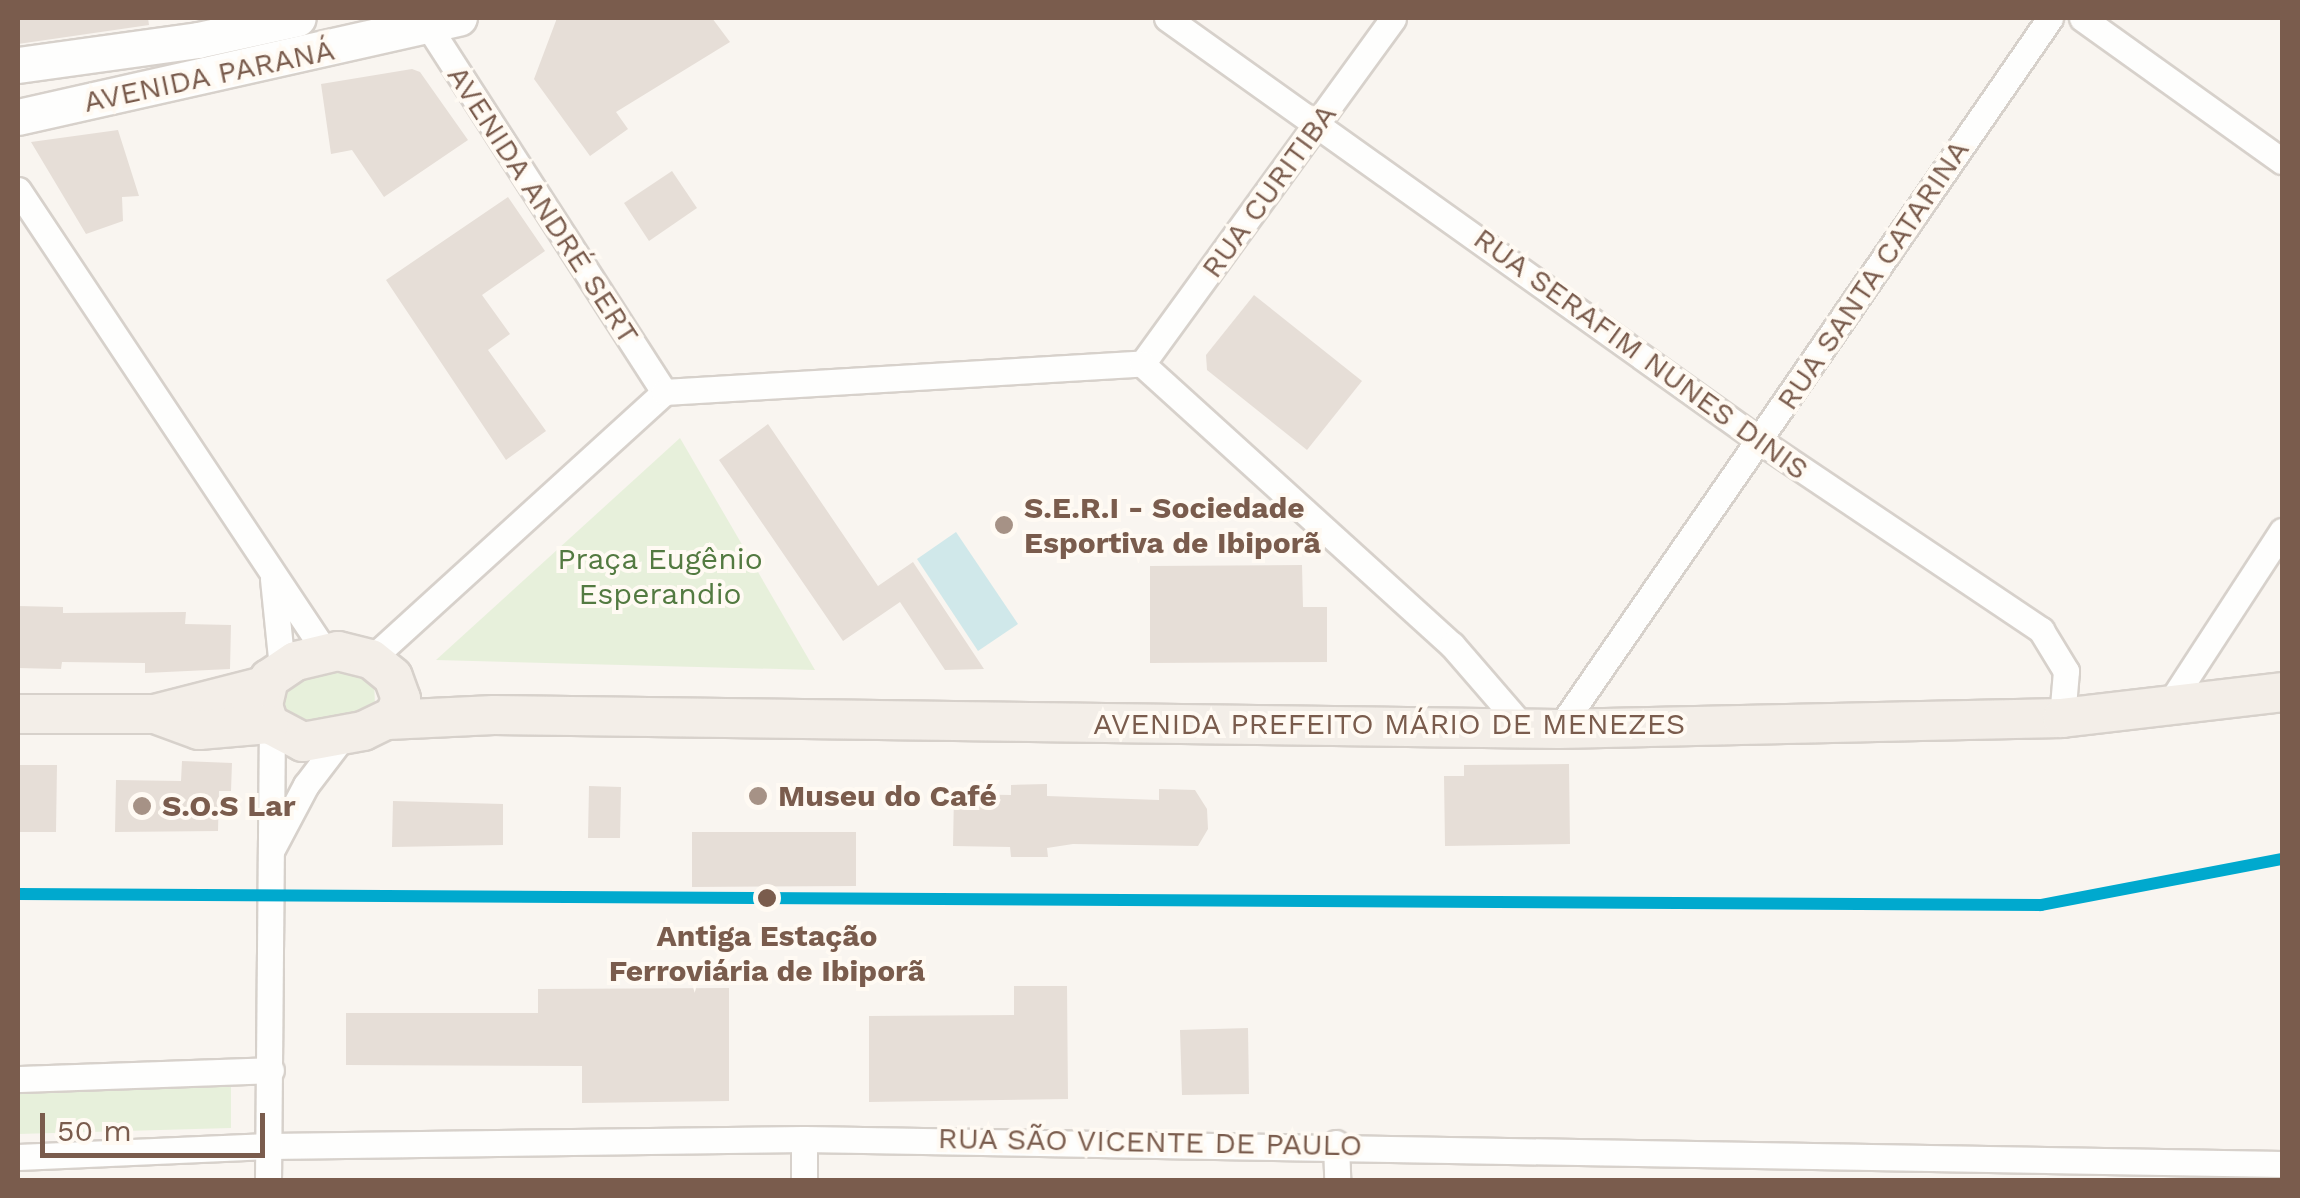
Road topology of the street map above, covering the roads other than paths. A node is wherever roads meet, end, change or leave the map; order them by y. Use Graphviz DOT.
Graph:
graph roads {
  1 [pos="298,18"];
  2 [pos="1166,18"];
  3 [pos="1393,18"];
  4 [pos="2050,18"];
  5 [pos="2082,18"];
  6 [pos="437,21"];
  7 [pos="198,40"];
  8 [pos="18,65"];
  9 [pos="206,78"];
  10 [pos="18,117"];
  11 [pos="1320,123"];
  12 [pos="2282,161"];
  13 [pos="18,190"];
  14 [pos="1142,364"];
  15 [pos="664,392"];
  16 [pos="1760,441"];
  17 [pos="2282,532"];
  18 [pos="272,574"];
  19 [pos="326,653"];
  20 [pos="273,677"];
  21 [pos="386,688"];
  22 [pos="2282,692"];
  23 [pos="2168,706"];
  24 [pos="18,714"];
  25 [pos="155,714"];
  26 [pos="2062,718"];
  27 [pos="270,725"];
  28 [pos="1541,728"];
  29 [pos="344,735"];
  30 [pos="269,856"];
  31 [pos="271,1070"];
  32 [pos="18,1079"];
  33 [pos="804,1138"];
  34 [pos="1336,1143"];
  35 [pos="269,1146"];
  36 [pos="18,1157"];
  37 [pos="2282,1164"];
  38 [pos="1895,1171"];
  39 [pos="268,1180"];
  40 [pos="804,1180"];
  41 [pos="1338,1180"];
  1 -- 7 [label="main road, AVENIDA PARANÁ"];
  2 -- 11 [label="street, RUA SERAFIM NUNES DINIS"];
  3 -- 11 [label="street, RUA CURITIBA"];
  4 -- 16 [label="street, RUA SANTA CATARINA"];
  5 -- 12 [label="street"];
  6 -- 9 [label="main road, AVENIDA PARANÁ"];
  6 -- 15 [label="street, AVENIDA ANDRÉ SERT"];
  7 -- 8 [label="main road, AVENIDA PARANÁ"];
  7 -- 9 [label="main road"];
  9 -- 10 [label="main road, AVENIDA PARANÁ"];
  11 -- 14 [label="street, RUA CURITIBA"];
  11 -- 16 [label="street, RUA SERAFIM NUNES DINIS"];
  13 -- 18 [label="street"];
  14 -- 15 [label="street"];
  14 -- 28 [label="street"];
  15 -- 21 [label="street"];
  16 -- 26 [label="street, RUA SERAFIM NUNES DINIS"];
  16 -- 28 [label="street, RUA SANTA CATARINA"];
  17 -- 23 [label="street"];
  18 -- 19 [label="street"];
  18 -- 20 [label="street"];
  19 -- 20 [label="main road"];
  19 -- 21 [label="main road"];
  20 -- 25 [label="main road"];
  20 -- 27 [label="main road"];
  21 -- 28 [label="main road, AVENIDA PREFEITO MÁRIO DE MENEZES"];
  21 -- 29 [label="main road"];
  22 -- 23 [label="main road, AVENIDA PREFEITO MÁRIO DE MENEZES"];
  23 -- 26 [label="main road, AVENIDA PREFEITO MÁRIO DE MENEZES"];
  24 -- 25 [label="main road"];
  25 -- 27 [label="main road"];
  26 -- 28 [label="main road, AVENIDA PREFEITO MÁRIO DE MENEZES"];
  27 -- 29 [label="main road"];
  27 -- 30 [label="street"];
  29 -- 30 [label="street"];
  30 -- 31 [label="street"];
  31 -- 32 [label="street"];
  31 -- 35 [label="street"];
  33 -- 34 [label="street, RUA SÃO VICENTE DE PAULO"];
  33 -- 35 [label="street, RUA SÃO VICENTE DE PAULO"];
  33 -- 40 [label="street"];
  34 -- 38 [label="street, RUA SÃO VICENTE DE PAULO"];
  34 -- 41 [label="street"];
  35 -- 36 [label="street, RUA SÃO VICENTE DE PAULO"];
  35 -- 39 [label="street"];
  37 -- 38 [label="street, RUA SÃO VICENTE DE PAULO"];
}
